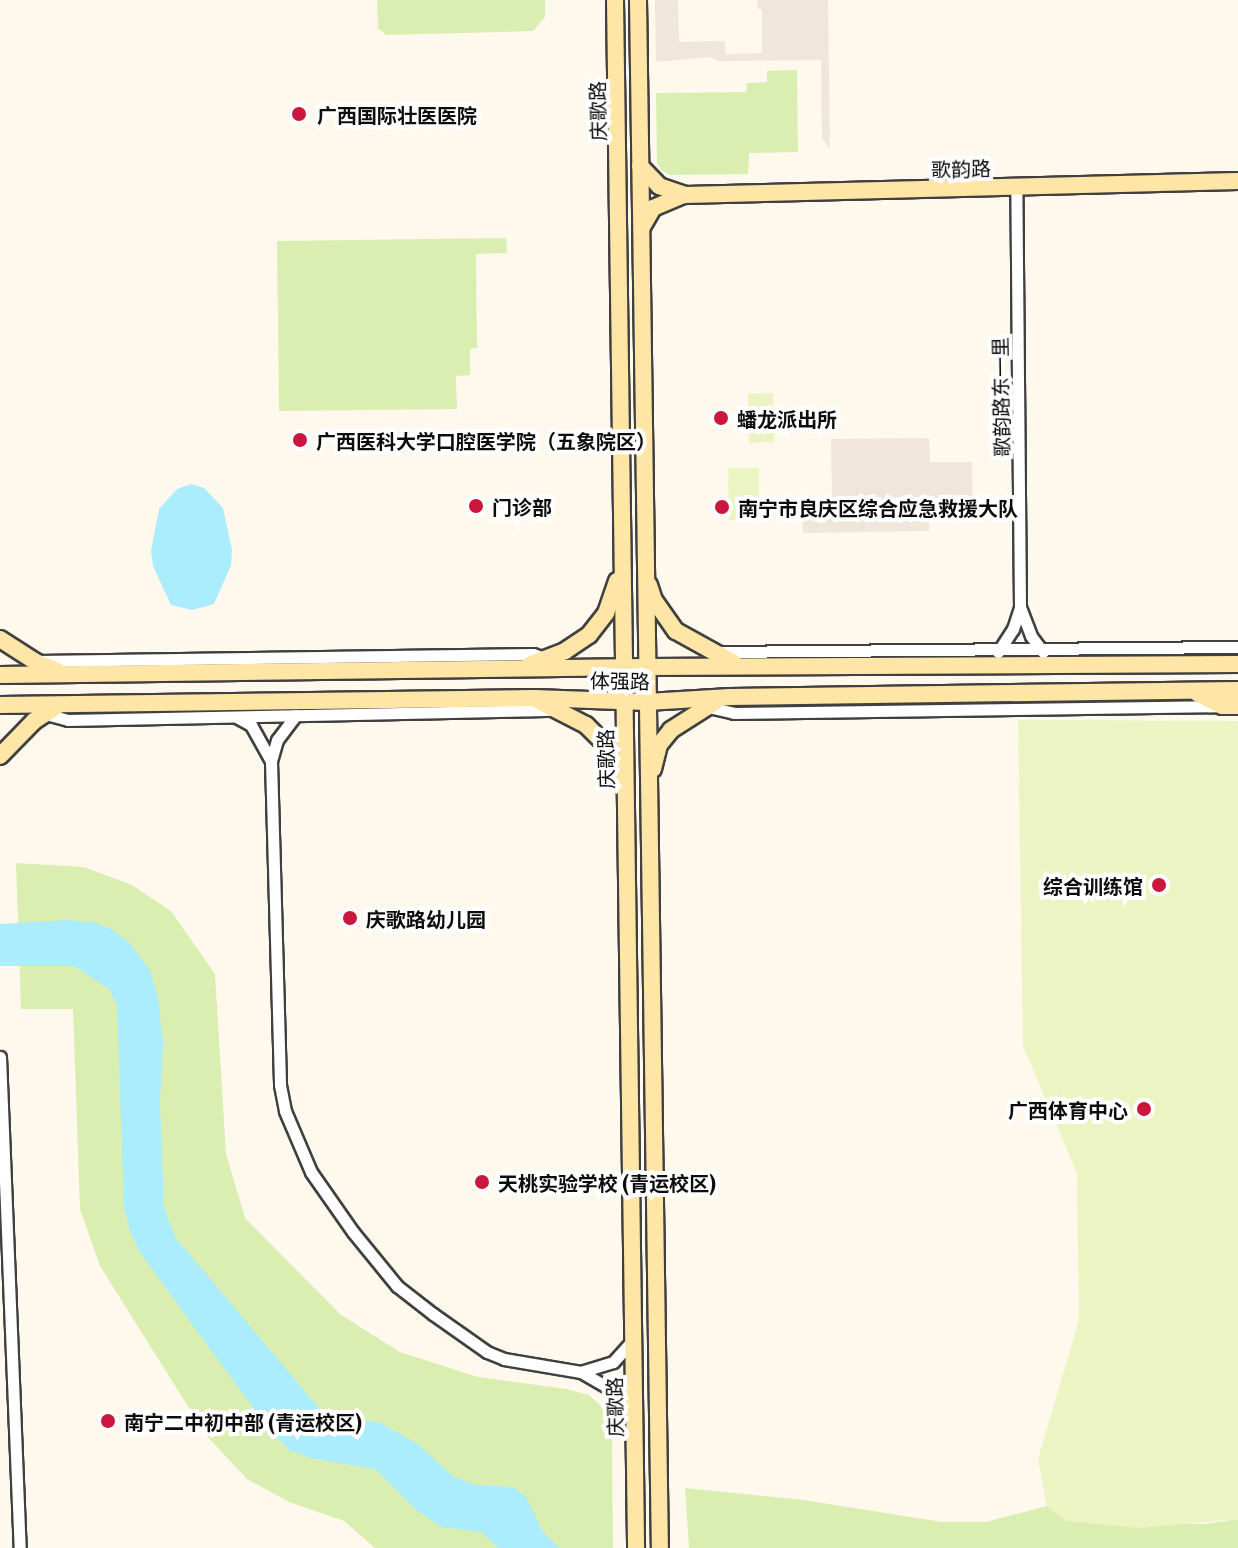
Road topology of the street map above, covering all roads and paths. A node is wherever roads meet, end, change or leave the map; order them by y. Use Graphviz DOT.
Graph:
graph roads {
  1 [pos="615,0"];
  2 [pos="638,0"];
  3 [pos="640,166"];
  4 [pos="1238,181"];
  5 [pos="1016,187"];
  6 [pos="685,195"];
  7 [pos="641,234"];
  8 [pos="621,488"];
  9 [pos="644,488"];
  10 [pos="622,556"];
  11 [pos="645,556"];
  12 [pos="1020,607"];
  13 [pos="0,639"];
  14 [pos="1238,647"];
  15 [pos="1000,649"];
  16 [pos="1040,649"];
  17 [pos="709,652"];
  18 [pos="545,658"];
  19 [pos="33,661"];
  20 [pos="1238,664"];
  21 [pos="985,665"];
  22 [pos="1054,665"];
  23 [pos="743,666"];
  24 [pos="624,667"];
  25 [pos="646,667"];
  26 [pos="520,668"];
  27 [pos="571,668"];
  28 [pos="64,674"];
  29 [pos="0,675"];
  30 [pos="1192,690"];
  31 [pos="1238,690"];
  32 [pos="730,697"];
  33 [pos="534,698"];
  34 [pos="624,701"];
  35 [pos="680,701"];
  36 [pos="647,702"];
  37 [pos="61,704"];
  38 [pos="5,705"];
  39 [pos="704,706"];
  40 [pos="1230,706"];
  41 [pos="557,710"];
  42 [pos="45,714"];
  43 [pos="296,715"];
  44 [pos="238,718"];
  45 [pos="0,756"];
  46 [pos="271,761"];
  47 [pos="648,811"];
  48 [pos="626,812"];
  49 [pos="0,1057"];
  50 [pos="633,1340"];
  51 [pos="581,1372"];
  52 [pos="634,1411"];
  53 [pos="635,1434"];
  54 [pos="659,1435"];
  55 [pos="20,1548"];
  56 [pos="636,1548"];
  57 [pos="660,1548"];
  1 -- 8 [label="street, 庆歌路"];
  2 -- 3 [label="street, 庆歌路"];
  3 -- 6 [label="street, 歌韵路"];
  3 -- 7 [label="street, 庆歌路"];
  4 -- 5 [label="street, 歌韵路"];
  5 -- 6 [label="street, 歌韵路"];
  5 -- 12 [label="street, 歌韵路东一里"];
  6 -- 7 [label="street, 歌韵路"];
  7 -- 9 [label="street, 庆歌路"];
  8 -- 9 [label="street"];
  8 -- 10 [label="street, 庆歌路"];
  9 -- 11 [label="street, 庆歌路"];
  10 -- 18 [label="street"];
  10 -- 24 [label="street, 庆歌路"];
  11 -- 17 [label="street"];
  11 -- 25 [label="street, 庆歌路"];
  12 -- 15 [label="street, 歌韵路东一里"];
  12 -- 16 [label="street, 歌韵路东一里"];
  13 -- 19 [label="street"];
  14 -- 16 [label="street"];
  15 -- 16 [label="street"];
  15 -- 17 [label="street"];
  15 -- 21 [label="street, 歌韵路东一里"];
  16 -- 22 [label="street, 歌韵路东一里"];
  17 -- 23 [label="street"];
  18 -- 19 [label="street"];
  18 -- 26 [label="street"];
  18 -- 27 [label="street"];
  19 -- 28 [label="street"];
  20 -- 22 [label="street, 体强路"];
  21 -- 22 [label="street, 体强路"];
  21 -- 23 [label="street, 体强路"];
  23 -- 25 [label="street, 体强路"];
  24 -- 25 [label="street, 体强路"];
  24 -- 27 [label="street, 体强路"];
  24 -- 34 [label="street, 庆歌路"];
  25 -- 36 [label="street, 庆歌路"];
  26 -- 27 [label="street, 体强路"];
  26 -- 28 [label="street, 体强路"];
  28 -- 29 [label="street, 体强路"];
  30 -- 31 [label="street, 体强路"];
  30 -- 32 [label="street, 体强路"];
  30 -- 40 [label="street"];
  32 -- 35 [label="street, 体强路"];
  32 -- 39 [label="street"];
  33 -- 34 [label="street, 体强路"];
  33 -- 37 [label="street, 体强路"];
  33 -- 41 [label="street"];
  34 -- 36 [label="street, 体强路"];
  34 -- 48 [label="street, 庆歌路"];
  35 -- 36 [label="street, 体强路"];
  35 -- 39 [label="street"];
  36 -- 47 [label="street, 庆歌路"];
  37 -- 38 [label="street, 体强路"];
  37 -- 42 [label="street"];
  38 -- 42 [label="street"];
  39 -- 40 [label="street"];
  39 -- 47 [label="street"];
  41 -- 43 [label="street"];
  41 -- 48 [label="street"];
  42 -- 44 [label="street"];
  42 -- 45 [label="street"];
  43 -- 44 [label="street"];
  43 -- 46 [label="street"];
  44 -- 46 [label="street"];
  46 -- 51 [label="street"];
  47 -- 54 [label="street, 庆歌路"];
  48 -- 50 [label="street, 庆歌路"];
  49 -- 55 [label="street"];
  50 -- 51 [label="street"];
  50 -- 52 [label="street, 庆歌路"];
  51 -- 52 [label="street"];
  52 -- 53 [label="street, 庆歌路"];
  53 -- 54 [label="street"];
  53 -- 56 [label="street, 庆歌路"];
  54 -- 57 [label="street, 庆歌路"];
}
